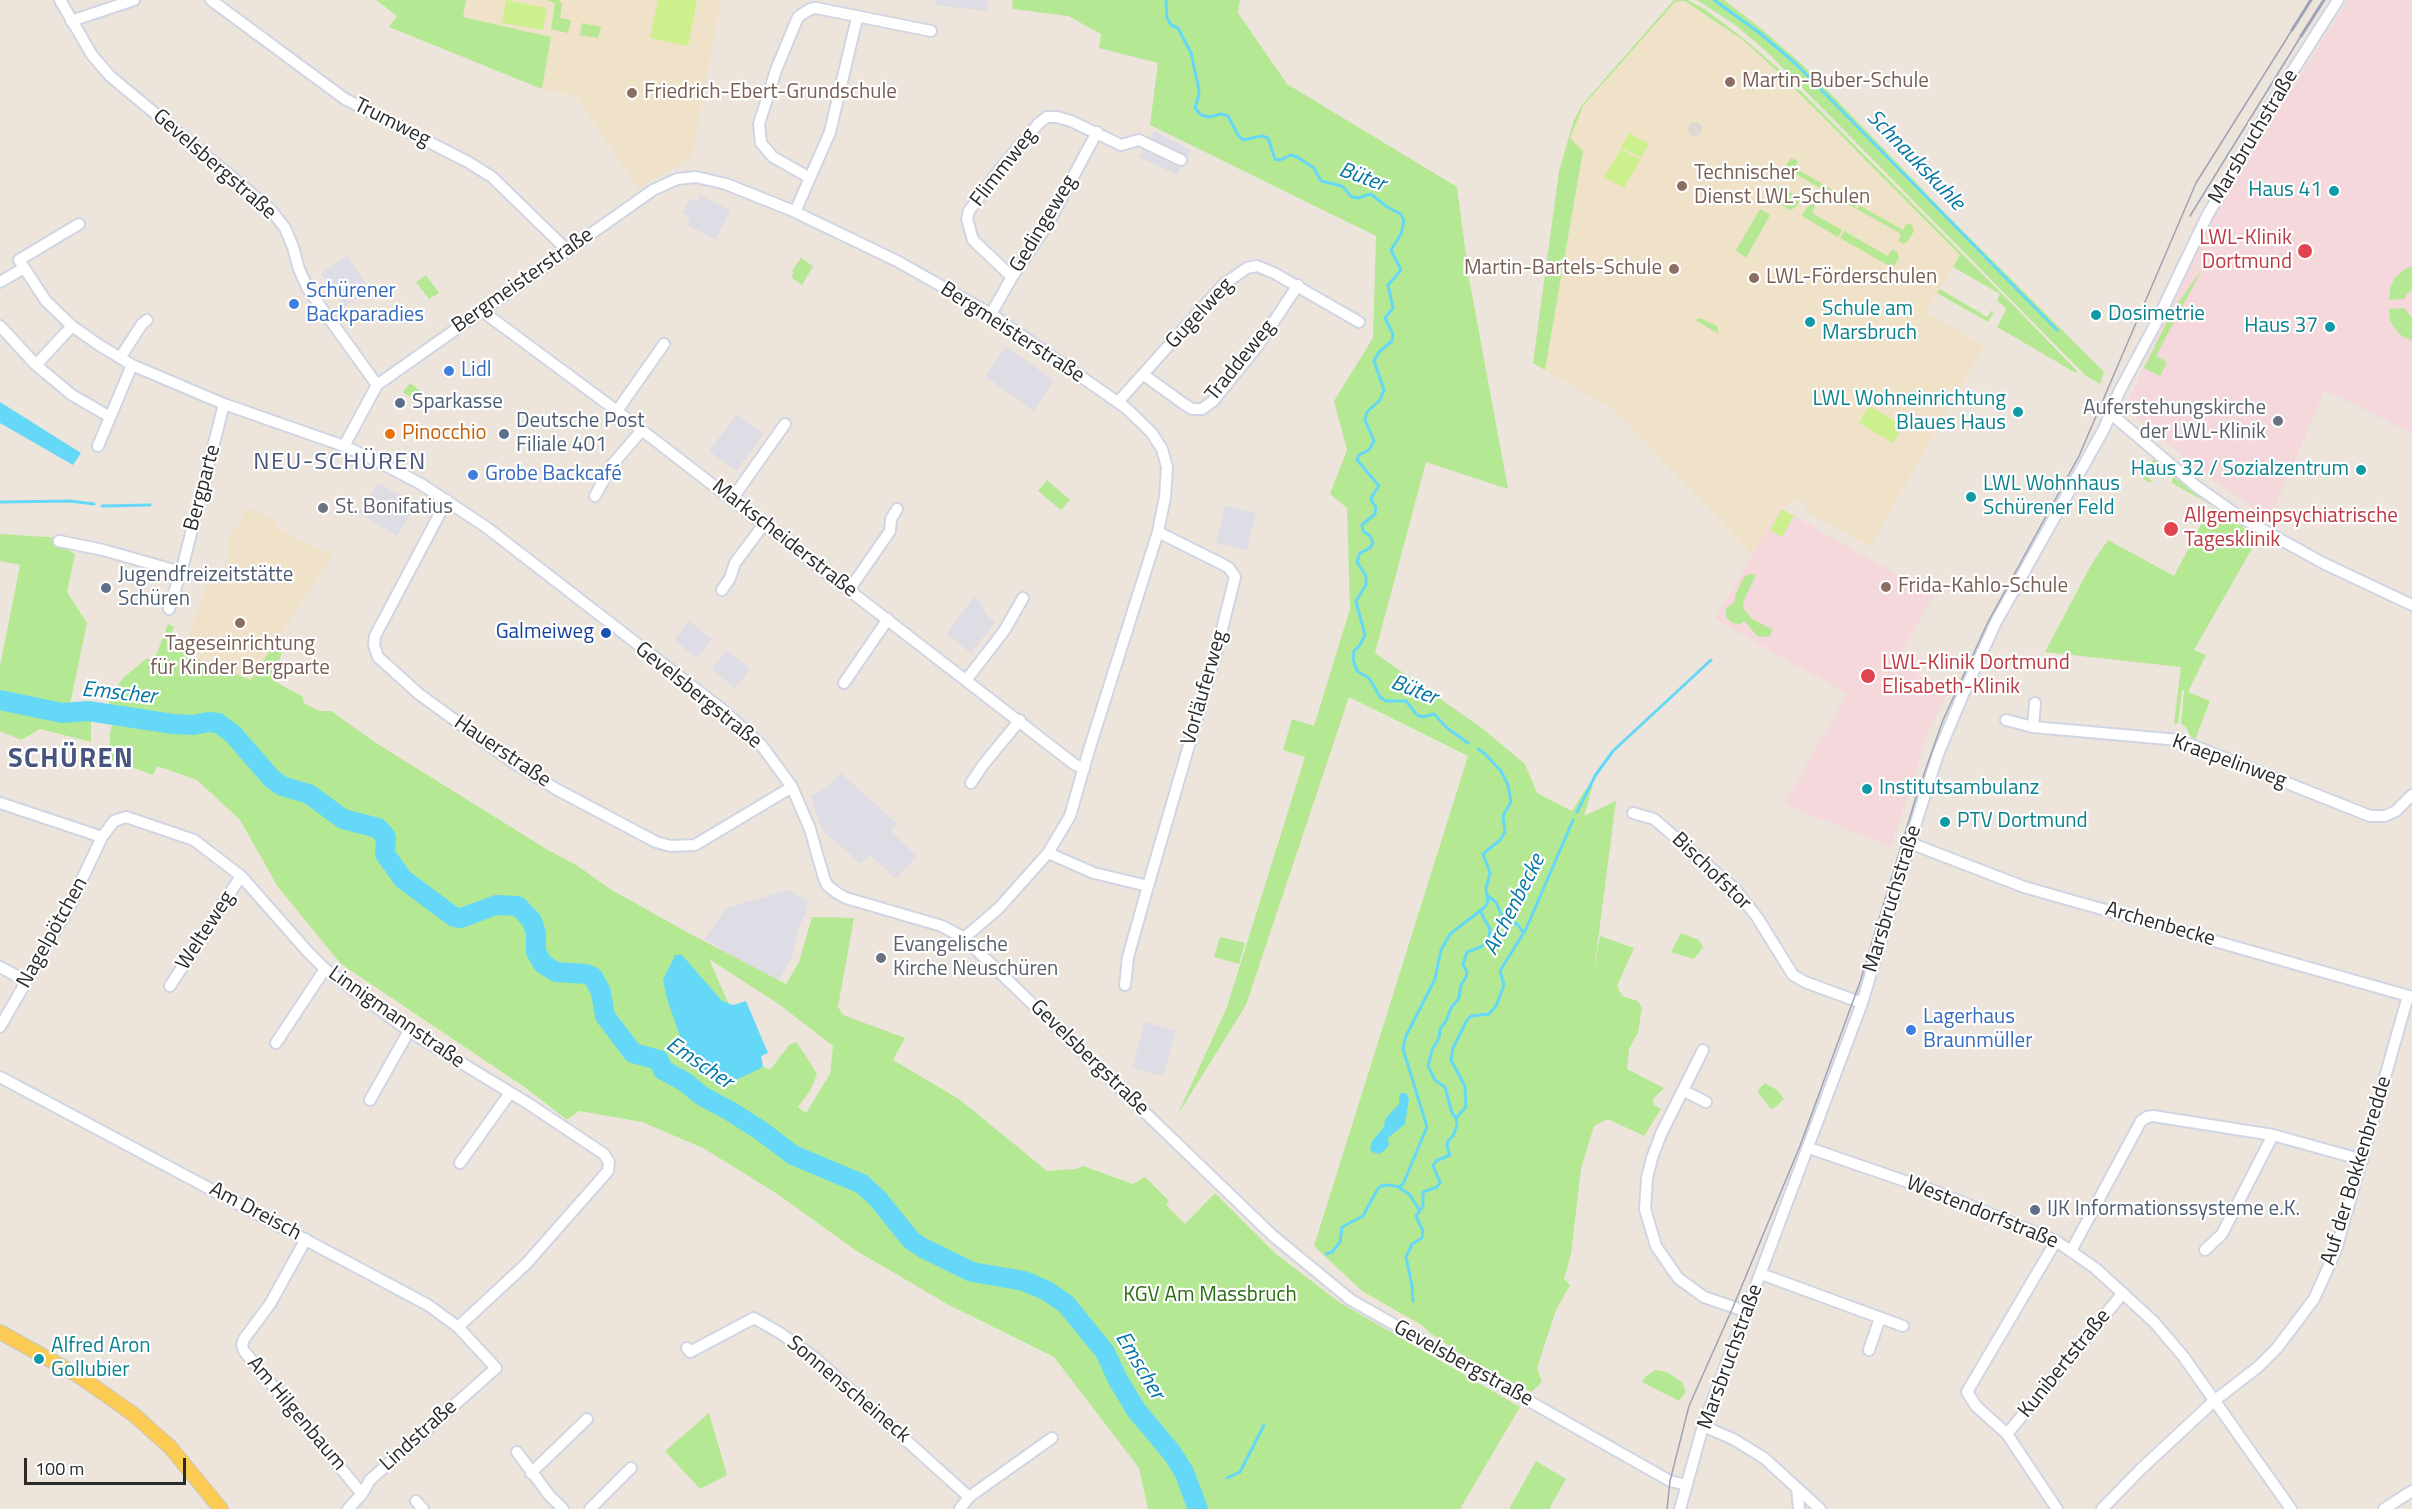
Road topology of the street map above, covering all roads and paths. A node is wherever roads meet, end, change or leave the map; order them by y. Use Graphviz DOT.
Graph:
graph roads {
  1 [pos="60,0"];
  2 [pos="134,0"];
  3 [pos="212,0"];
  4 [pos="2338,0"];
  5 [pos="857,18"];
  6 [pos="71,21"];
  7 [pos="931,32"];
  8 [pos="1097,132"];
  9 [pos="1181,160"];
  10 [pos="810,178"];
  11 [pos="795,212"];
  12 [pos="79,224"];
  13 [pos="568,251"];
  14 [pos="24,268"];
  15 [pos="1012,277"];
  16 [pos="0,282"];
  17 [pos="1298,285"];
  18 [pos="482,311"];
  19 [pos="991,314"];
  20 [pos="147,320"];
  21 [pos="1359,322"];
  22 [pos="0,326"];
  23 [pos="72,326"];
  24 [pos="664,344"];
  25 [pos="120,358"];
  26 [pos="36,365"];
  27 [pos="132,365"];
  28 [pos="1144,375"];
  29 [pos="377,385"];
  30 [pos="1118,402"];
  31 [pos="224,404"];
  32 [pos="617,411"];
  33 [pos="2110,413"];
  34 [pos="110,417"];
  35 [pos="785,424"];
  36 [pos="642,430"];
  37 [pos="98,446"];
  38 [pos="344,446"];
  39 [pos="596,496"];
  40 [pos="732,499"];
  41 [pos="447,500"];
  42 [pos="897,509"];
  43 [pos="764,524"];
  44 [pos="1158,532"];
  45 [pos="59,541"];
  46 [pos="181,572"];
  47 [pos="722,590"];
  48 [pos="849,590"];
  49 [pos="1023,598"];
  50 [pos="2412,605"];
  51 [pos="169,609"];
  52 [pos="888,619"];
  53 [pos="967,679"];
  54 [pos="844,683"];
  55 [pos="2035,703"];
  56 [pos="1020,720"];
  57 [pos="2006,720"];
  58 [pos="2033,727"];
  59 [pos="1084,769"];
  60 [pos="971,783"];
  61 [pos="792,787"];
  62 [pos="2412,795"];
  63 [pos="0,803"];
  64 [pos="1633,813"];
  65 [pos="102,837"];
  66 [pos="1910,843"];
  67 [pos="1048,853"];
  68 [pos="241,876"];
  69 [pos="1148,886"];
  70 [pos="964,938"];
  71 [pos="0,967"];
  72 [pos="325,969"];
  73 [pos="26,981"];
  74 [pos="1125,985"];
  75 [pos="171,986"];
  76 [pos="2410,996"];
  77 [pos="1862,1003"];
  78 [pos="0,1027"];
  79 [pos="409,1032"];
  80 [pos="276,1043"];
  81 [pos="1703,1050"];
  82 [pos="0,1077"];
  83 [pos="1684,1091"];
  84 [pos="510,1093"];
  85 [pos="370,1100"];
  86 [pos="1706,1102"];
  87 [pos="2273,1135"];
  88 [pos="1809,1148"];
  89 [pos="2362,1160"];
  90 [pos="460,1163"];
  91 [pos="306,1239"];
  92 [pos="2056,1241"];
  93 [pos="2205,1250"];
  94 [pos="2071,1251"];
  95 [pos="1761,1274"];
  96 [pos="2123,1293"];
  97 [pos="1748,1312"];
  98 [pos="1880,1318"];
  99 [pos="1903,1326"];
  100 [pos="458,1327"];
  101 [pos="0,1332"];
  102 [pos="687,1348"];
  103 [pos="1869,1350"];
  104 [pos="496,1368"];
  105 [pos="2214,1401"];
  106 [pos="587,1419"];
  107 [pos="1703,1426"];
  108 [pos="2007,1434"];
  109 [pos="1052,1438"];
  110 [pos="517,1452"];
  111 [pos="631,1468"];
  112 [pos="531,1473"];
  113 [pos="1687,1485"];
  114 [pos="1797,1488"];
  115 [pos="2412,1491"];
  116 [pos="362,1494"];
  117 [pos="969,1497"];
  118 [pos="221,1509"];
  119 [pos="348,1509"];
  120 [pos="562,1509"];
  121 [pos="590,1509"];
  122 [pos="960,1509"];
  123 [pos="1680,1509"];
  124 [pos="1799,1509"];
  125 [pos="1820,1509"];
  126 [pos="2058,1509"];
  127 [pos="2102,1509"];
  128 [pos="2291,1509"];
  129 [pos="2384,1509"];
  1 -- 6 [label="street, Gevelsbergstraße"];
  2 -- 6 [label="street"];
  3 -- 13 [label="street, Trumweg"];
  4 -- 33 [label="street, Marsbruchstraße"];
  5 -- 7 [label="street"];
  5 -- 10 [label="street"];
  5 -- 10 [label="street"];
  6 -- 29 [label="street, Gevelsbergstraße"];
  8 -- 9 [label="street, Flimmweg"];
  8 -- 15 [label="street, Gedingeweg"];
  8 -- 15 [label="street, Flimmweg"];
  10 -- 11 [label="street"];
  11 -- 13 [label="street, Bergmeisterstraße"];
  11 -- 19 [label="street, Bergmeisterstraße"];
  12 -- 14 [label="street"];
  13 -- 18 [label="street, Bergmeisterstraße"];
  14 -- 16 [label="street"];
  14 -- 23 [label="street, Gevelsbergstraße"];
  15 -- 19 [label="street, Gedingeweg"];
  17 -- 21 [label="street, Gugelweg"];
  17 -- 28 [label="street, Gugelweg"];
  17 -- 28 [label="street, Traddeweg"];
  18 -- 29 [label="street, Bergmeisterstraße"];
  18 -- 32 [label="street, Markscheiderstraße"];
  19 -- 30 [label="street, Bergmeisterstraße"];
  20 -- 25 [label="street"];
  22 -- 26 [label="street"];
  23 -- 25 [label="street, Gevelsbergstraße"];
  23 -- 26 [label="street"];
  24 -- 32 [label="street"];
  25 -- 27 [label="street, Gevelsbergstraße"];
  26 -- 34 [label="street"];
  27 -- 31 [label="street, Gevelsbergstraße"];
  27 -- 34 [label="street"];
  28 -- 30 [label="street, Gugelweg"];
  29 -- 38 [label="street"];
  30 -- 44 [label="street, Bergmeisterstraße"];
  31 -- 38 [label="street, Gevelsbergstraße"];
  31 -- 46 [label="street, Bergparte"];
  32 -- 36 [label="street, Markscheiderstraße"];
  33 -- 50 [label="street"];
  33 -- 66 [label="street, Marsbruchstraße"];
  34 -- 37 [label="street"];
  35 -- 40 [label="street"];
  36 -- 39 [label="street"];
  36 -- 40 [label="street, Markscheiderstraße"];
  38 -- 41 [label="street, Gevelsbergstraße"];
  40 -- 43 [label="street, Markscheiderstraße"];
  41 -- 61 [label="street, Gevelsbergstraße"];
  41 -- 61 [label="street, Hauerstraße"];
  42 -- 48 [label="street"];
  43 -- 47 [label="street"];
  43 -- 48 [label="street, Markscheiderstraße"];
  44 -- 59 [label="street, Bergmeisterstraße"];
  44 -- 69 [label="street, Vorläuferweg"];
  45 -- 46 [label="street"];
  46 -- 51 [label="street, Bergparte"];
  48 -- 52 [label="street, Markscheiderstraße"];
  49 -- 53 [label="street"];
  52 -- 53 [label="street, Markscheiderstraße"];
  52 -- 54 [label="street"];
  53 -- 56 [label="street, Markscheiderstraße"];
  55 -- 58 [label="street"];
  56 -- 59 [label="street, Markscheiderstraße"];
  56 -- 60 [label="street"];
  57 -- 58 [label="street, Kraepelinweg"];
  58 -- 62 [label="street, Kraepelinweg"];
  59 -- 67 [label="street, Bergmeisterstraße"];
  61 -- 70 [label="street, Gevelsbergstraße"];
  63 -- 65 [label="street"];
  64 -- 77 [label="street, Bischofstor"];
  65 -- 68 [label="street, Linnigmannstraße"];
  65 -- 73 [label="street, Nagelpötchen"];
  66 -- 76 [label="street, Archenbecke"];
  66 -- 77 [label="street, Marsbruchstraße"];
  67 -- 69 [label="street"];
  67 -- 70 [label="street, Bergmeisterstraße"];
  68 -- 72 [label="street, Linnigmannstraße"];
  68 -- 75 [label="street, Welteweg"];
  69 -- 74 [label="street, Vorläuferweg"];
  70 -- 113 [label="street, Gevelsbergstraße"];
  71 -- 73 [label="street"];
  72 -- 79 [label="street, Linnigmannstraße"];
  72 -- 80 [label="street"];
  73 -- 78 [label="street, Nagelpötchen"];
  76 -- 89 [label="street, Auf der Bokkenbredde"];
  77 -- 88 [label="street, Marsbruchstraße"];
  79 -- 84 [label="street, Linnigmannstraße"];
  79 -- 85 [label="street"];
  81 -- 83 [label="street"];
  82 -- 91 [label="street, Am Dreisch"];
  83 -- 86 [label="street"];
  83 -- 97 [label="street"];
  84 -- 90 [label="street"];
  84 -- 100 [label="street, Linnigmannstraße"];
  87 -- 89 [label="street"];
  87 -- 93 [label="street"];
  87 -- 94 [label="street"];
  88 -- 92 [label="street, Westendorfstraße"];
  88 -- 95 [label="street, Marsbruchstraße"];
  89 -- 105 [label="street, Auf der Bokkenbredde"];
  91 -- 100 [label="street, Am Dreisch"];
  91 -- 116 [label="street, Am Hilgenbaum"];
  92 -- 94 [label="street, Westendorfstraße"];
  92 -- 108 [label="street"];
  94 -- 96 [label="street, Westendorfstraße"];
  95 -- 97 [label="street, Marsbruchstraße"];
  95 -- 98 [label="street"];
  96 -- 105 [label="street, Westendorfstraße"];
  96 -- 108 [label="street, Kunibertstraße"];
  97 -- 107 [label="street, Marsbruchstraße"];
  98 -- 99 [label="street"];
  98 -- 103 [label="street"];
  100 -- 104 [label="street, Am Dreisch"];
  101 -- 118 [label="main road"];
  102 -- 117 [label="street, Sonnenscheineck"];
  104 -- 116 [label="street, Lindstraße"];
  105 -- 127 [label="street, Auf der Bokkenbredde"];
  105 -- 128 [label="street, Westendorfstraße"];
  106 -- 112 [label="street"];
  107 -- 113 [label="street, Marsbruchstraße"];
  107 -- 114 [label="street"];
  108 -- 126 [label="street"];
  109 -- 117 [label="street"];
  110 -- 112 [label="street"];
  111 -- 121 [label="street"];
  112 -- 120 [label="street"];
  113 -- 123 [label="street, Marsbruchstraße"];
  114 -- 124 [label="street"];
  114 -- 125 [label="street"];
  115 -- 129 [label="street"];
  116 -- 119 [label="street, Lindstraße"];
  117 -- 122 [label="street"];
}
